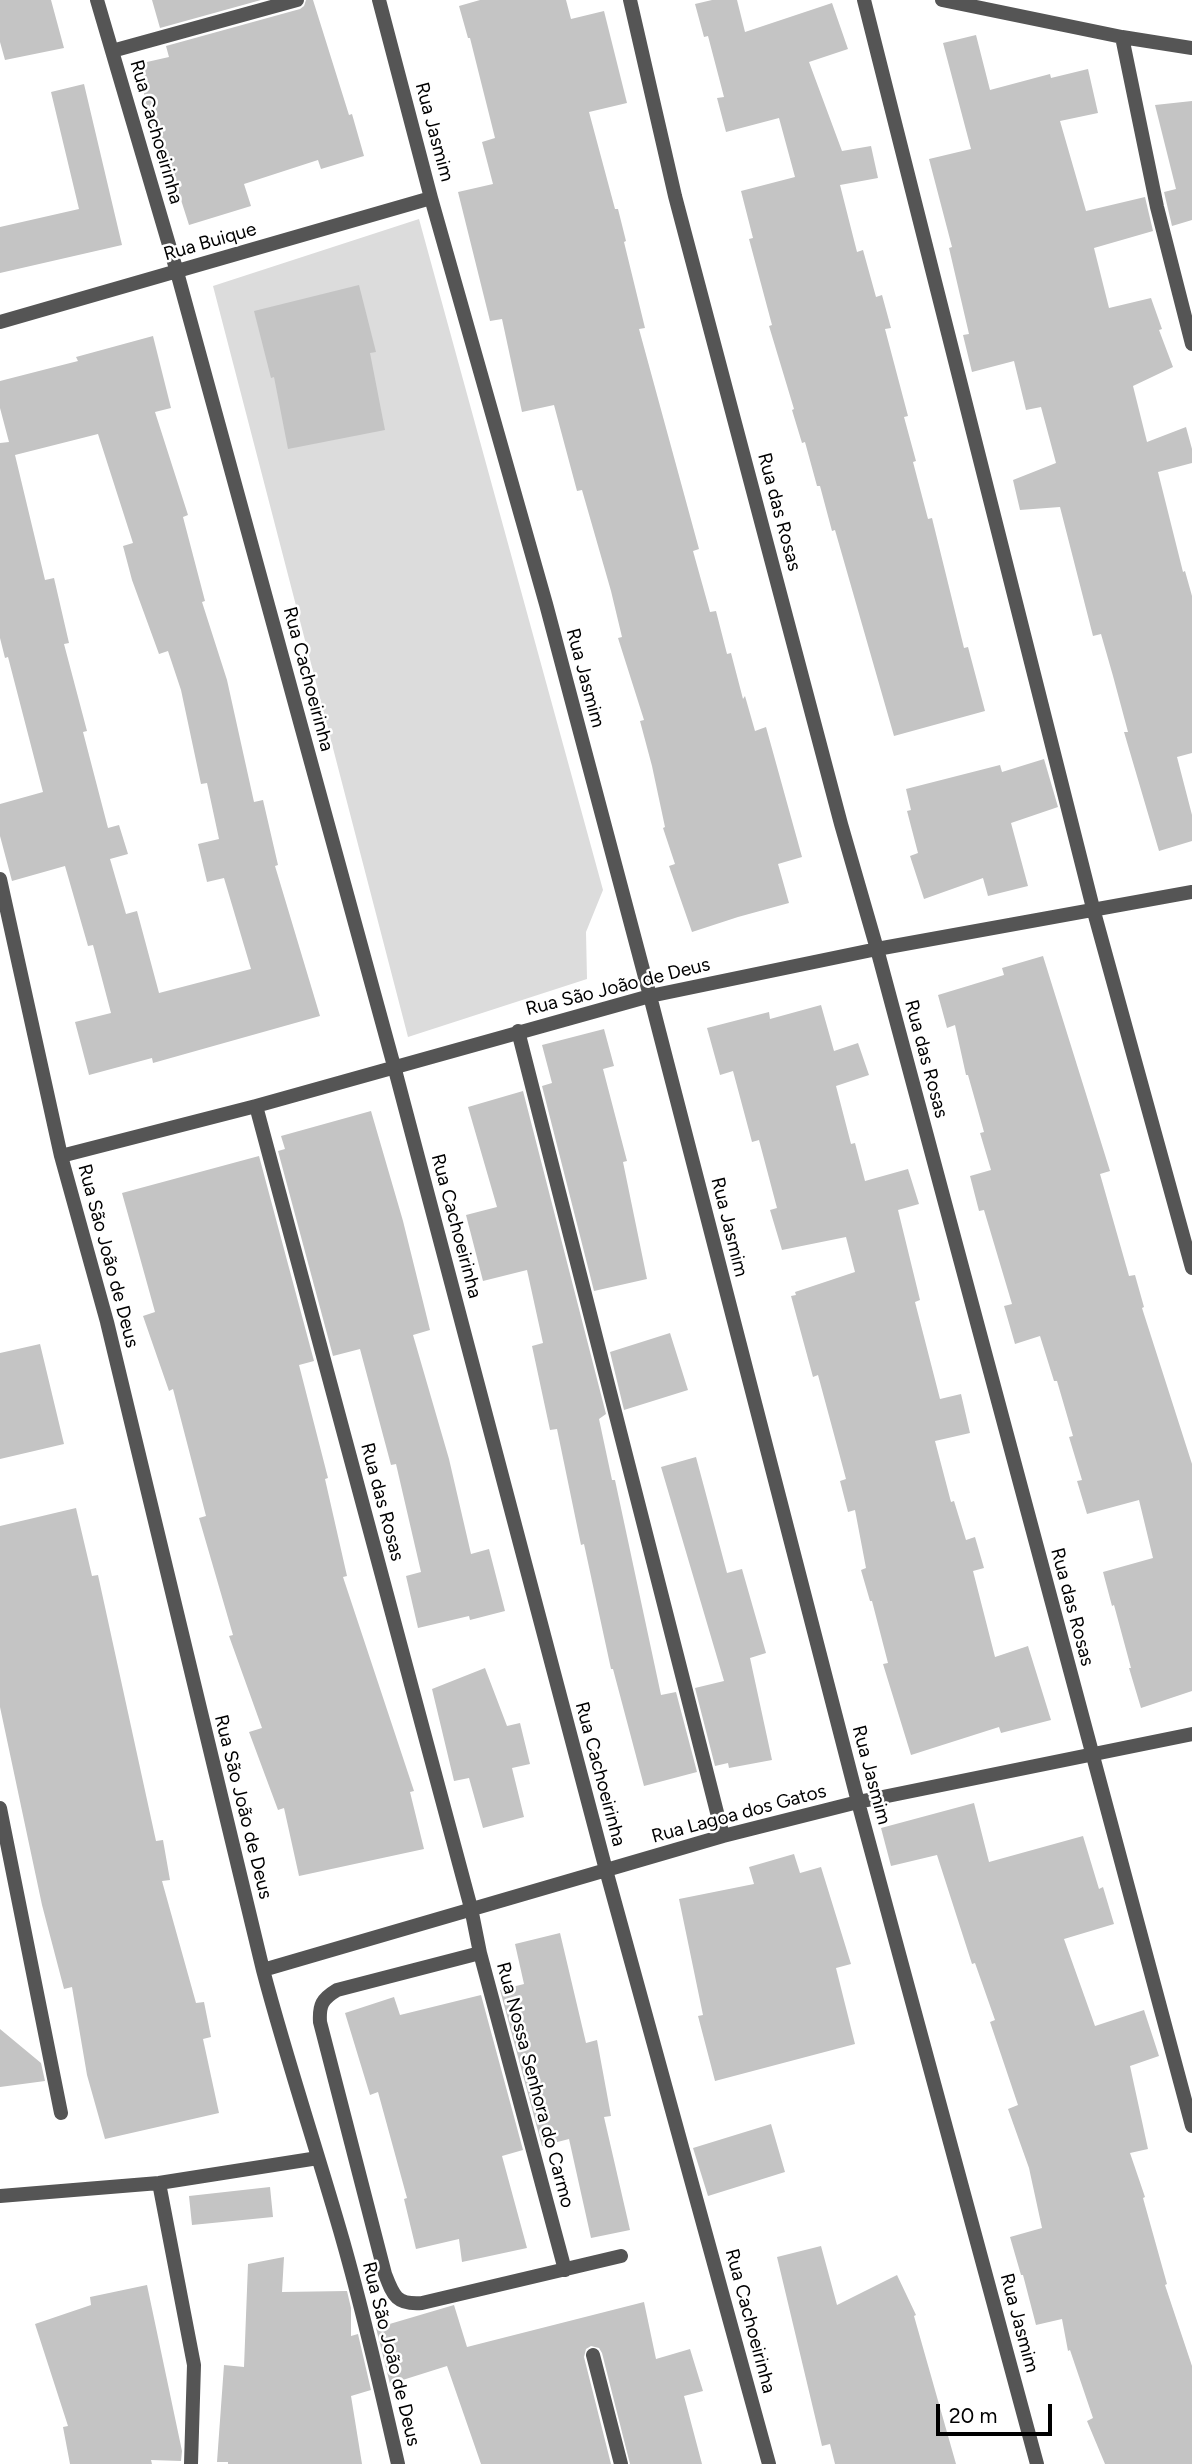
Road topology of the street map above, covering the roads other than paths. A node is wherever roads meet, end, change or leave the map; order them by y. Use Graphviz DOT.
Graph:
graph roads {
  1 [pos="97,0"];
  2 [pos="297,0"];
  3 [pos="379,0"];
  4 [pos="630,0"];
  5 [pos="864,0"];
  6 [pos="943,0"];
  7 [pos="1122,37"];
  8 [pos="1192,48"];
  9 [pos="112,51"];
  10 [pos="431,198"];
  11 [pos="177,272"];
  12 [pos="0,322"];
  13 [pos="1192,344"];
  14 [pos="0,879"];
  15 [pos="1192,892"];
  16 [pos="1094,912"];
  17 [pos="877,949"];
  18 [pos="650,996"];
  19 [pos="518,1031"];
  20 [pos="394,1066"];
  21 [pos="256,1106"];
  22 [pos="61,1156"];
  23 [pos="1192,1268"];
  24 [pos="1192,1734"];
  25 [pos="1091,1754"];
  26 [pos="858,1802"];
  27 [pos="0,1808"];
  28 [pos="723,1836"];
  29 [pos="606,1870"];
  30 [pos="471,1908"];
  31 [pos="480,1953"];
  32 [pos="263,1970"];
  33 [pos="61,2113"];
  34 [pos="1192,2126"];
  35 [pos="318,2158"];
  36 [pos="159,2183"];
  37 [pos="0,2196"];
  38 [pos="621,2256"];
  39 [pos="565,2270"];
  40 [pos="593,2355"];
  41 [pos="191,2464"];
  42 [pos="398,2464"];
  43 [pos="621,2464"];
  44 [pos="769,2464"];
  45 [pos="1037,2464"];
  1 -- 9 [label="street, Rua Cachoeirinha"];
  2 -- 9 [label="street"];
  3 -- 10 [label="street, Rua Jasmim"];
  4 -- 17 [label="street, Rua das Rosas"];
  5 -- 16 [label="street"];
  6 -- 7 [label="street"];
  7 -- 8 [label="street"];
  7 -- 13 [label="street"];
  9 -- 11 [label="street, Rua Cachoeirinha"];
  10 -- 11 [label="street, Rua Buique"];
  10 -- 18 [label="street, Rua Jasmim"];
  11 -- 12 [label="street, Rua Buique"];
  11 -- 20 [label="street, Rua Cachoeirinha"];
  14 -- 22 [label="street, Rua São João de Deus"];
  15 -- 16 [label="street, Rua São João de Deus"];
  16 -- 17 [label="street, Rua São João de Deus"];
  16 -- 23 [label="street"];
  17 -- 18 [label="street, Rua São João de Deus"];
  17 -- 25 [label="street, Rua das Rosas"];
  18 -- 19 [label="street, Rua São João de Deus"];
  18 -- 26 [label="street, Rua Jasmim"];
  19 -- 20 [label="street, Rua São João de Deus"];
  19 -- 28 [label="street"];
  20 -- 21 [label="street, Rua São João de Deus"];
  20 -- 29 [label="street, Rua Cachoeirinha"];
  21 -- 22 [label="street, Rua São João de Deus"];
  21 -- 30 [label="street, Rua das Rosas"];
  22 -- 32 [label="street, Rua São João de Deus"];
  24 -- 25 [label="street, Rua Lagoa dos Gatos"];
  25 -- 26 [label="street, Rua Lagoa dos Gatos"];
  25 -- 34 [label="street, Rua das Rosas"];
  26 -- 28 [label="street, Rua Lagoa dos Gatos"];
  26 -- 45 [label="street, Rua Jasmim"];
  27 -- 33 [label="street"];
  28 -- 29 [label="street, Rua Lagoa dos Gatos"];
  29 -- 30 [label="street, Rua Lagoa dos Gatos"];
  29 -- 44 [label="street, Rua Cachoeirinha"];
  30 -- 31 [label="street, Rua Nossa Senhora do Carmo"];
  30 -- 32 [label="street, Rua Lagoa dos Gatos"];
  31 -- 39 [label="street, Rua Nossa Senhora do Carmo"];
  31 -- 39 [label="street"];
  32 -- 35 [label="street, Rua São João de Deus"];
  35 -- 36 [label="street"];
  35 -- 42 [label="street, Rua São João de Deus"];
  36 -- 37 [label="street"];
  36 -- 41 [label="street"];
  38 -- 39 [label="street"];
  40 -- 43 [label="street"];
}
